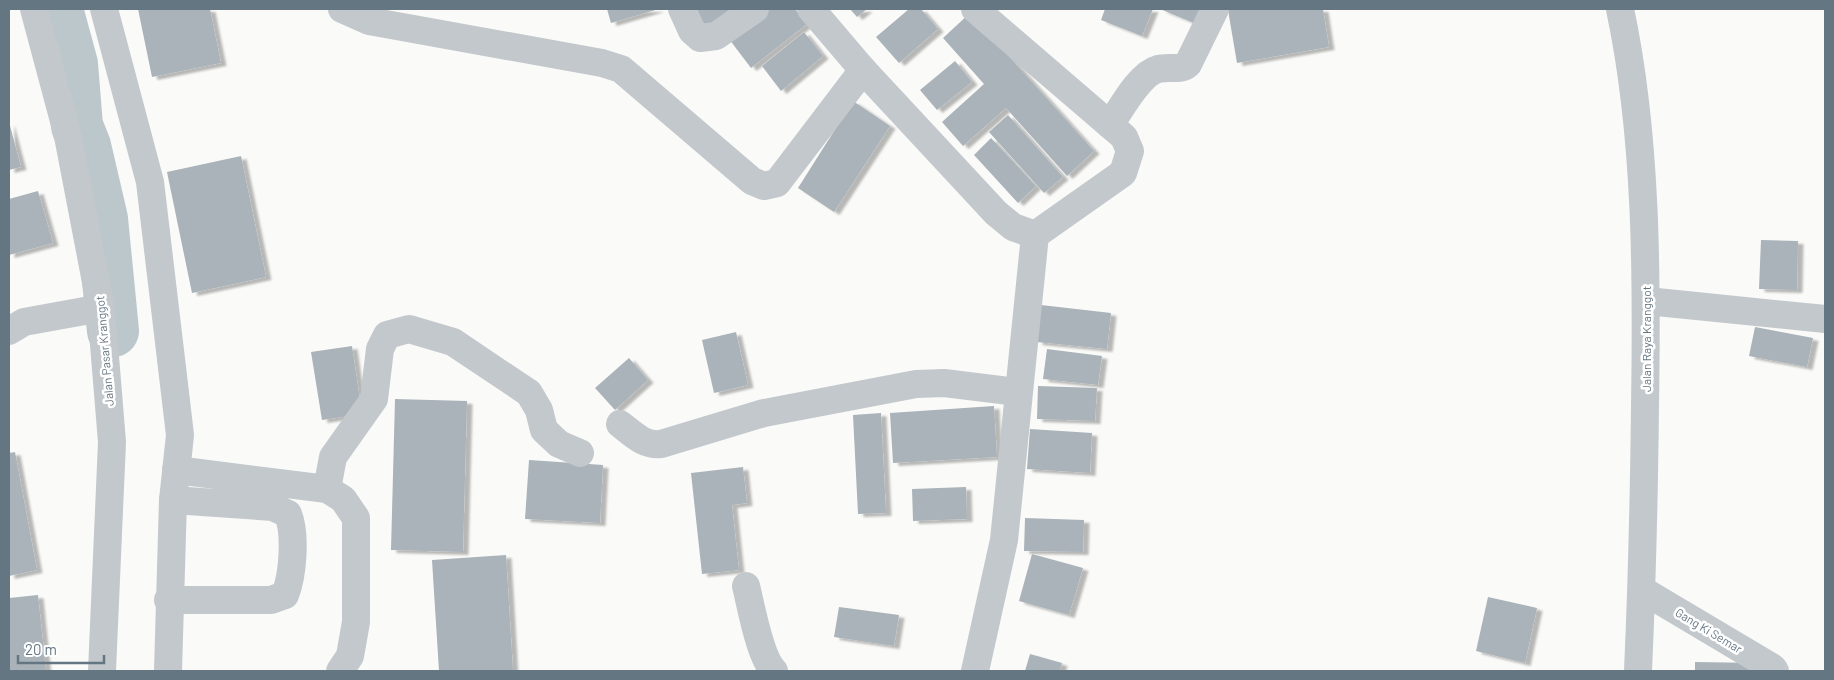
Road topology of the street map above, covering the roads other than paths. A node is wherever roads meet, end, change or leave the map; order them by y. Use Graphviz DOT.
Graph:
graph roads {
  1 [pos="34,9"];
  2 [pos="104,9"];
  3 [pos="342,9"];
  4 [pos="682,9"];
  5 [pos="755,9"];
  6 [pos="811,9"];
  7 [pos="975,9"];
  8 [pos="1215,9"];
  9 [pos="1620,9"];
  10 [pos="863,70"];
  11 [pos="1110,125"];
  12 [pos="1035,235"];
  13 [pos="1647,300"];
  14 [pos="101,308"];
  15 [pos="1825,319"];
  16 [pos="9,331"];
  17 [pos="1018,392"];
  18 [pos="620,424"];
  19 [pos="580,453"];
  20 [pos="176,470"];
  21 [pos="327,489"];
  22 [pos="173,500"];
  23 [pos="746,586"];
  24 [pos="1642,590"];
  25 [pos="168,600"];
  26 [pos="102,671"];
  27 [pos="168,671"];
  28 [pos="340,671"];
  29 [pos="774,671"];
  30 [pos="975,671"];
  31 [pos="1638,671"];
  32 [pos="1775,671"];
  1 -- 14 [label="street, Jalan Pasar Kranggot"];
  2 -- 20 [label="street"];
  3 -- 10 [label="street"];
  4 -- 5 [label="street"];
  6 -- 10 [label="street"];
  7 -- 11 [label="street"];
  8 -- 11 [label="street"];
  9 -- 13 [label="street, Jalan Raya Kranggot"];
  10 -- 12 [label="street"];
  11 -- 12 [label="street"];
  12 -- 17 [label="street"];
  13 -- 15 [label="street"];
  13 -- 24 [label="street, Jalan Raya Kranggot"];
  14 -- 16 [label="street"];
  14 -- 26 [label="street, Jalan Pasar Kranggot"];
  17 -- 18 [label="street"];
  17 -- 30 [label="street"];
  19 -- 21 [label="street"];
  20 -- 21 [label="street"];
  20 -- 22 [label="street"];
  21 -- 28 [label="street"];
  22 -- 25 [label="street"];
  22 -- 25 [label="street"];
  23 -- 29 [label="street"];
  24 -- 31 [label="street, Jalan Raya Kranggot"];
  24 -- 32 [label="street, Gang Ki Semar"];
  25 -- 27 [label="street"];
}
